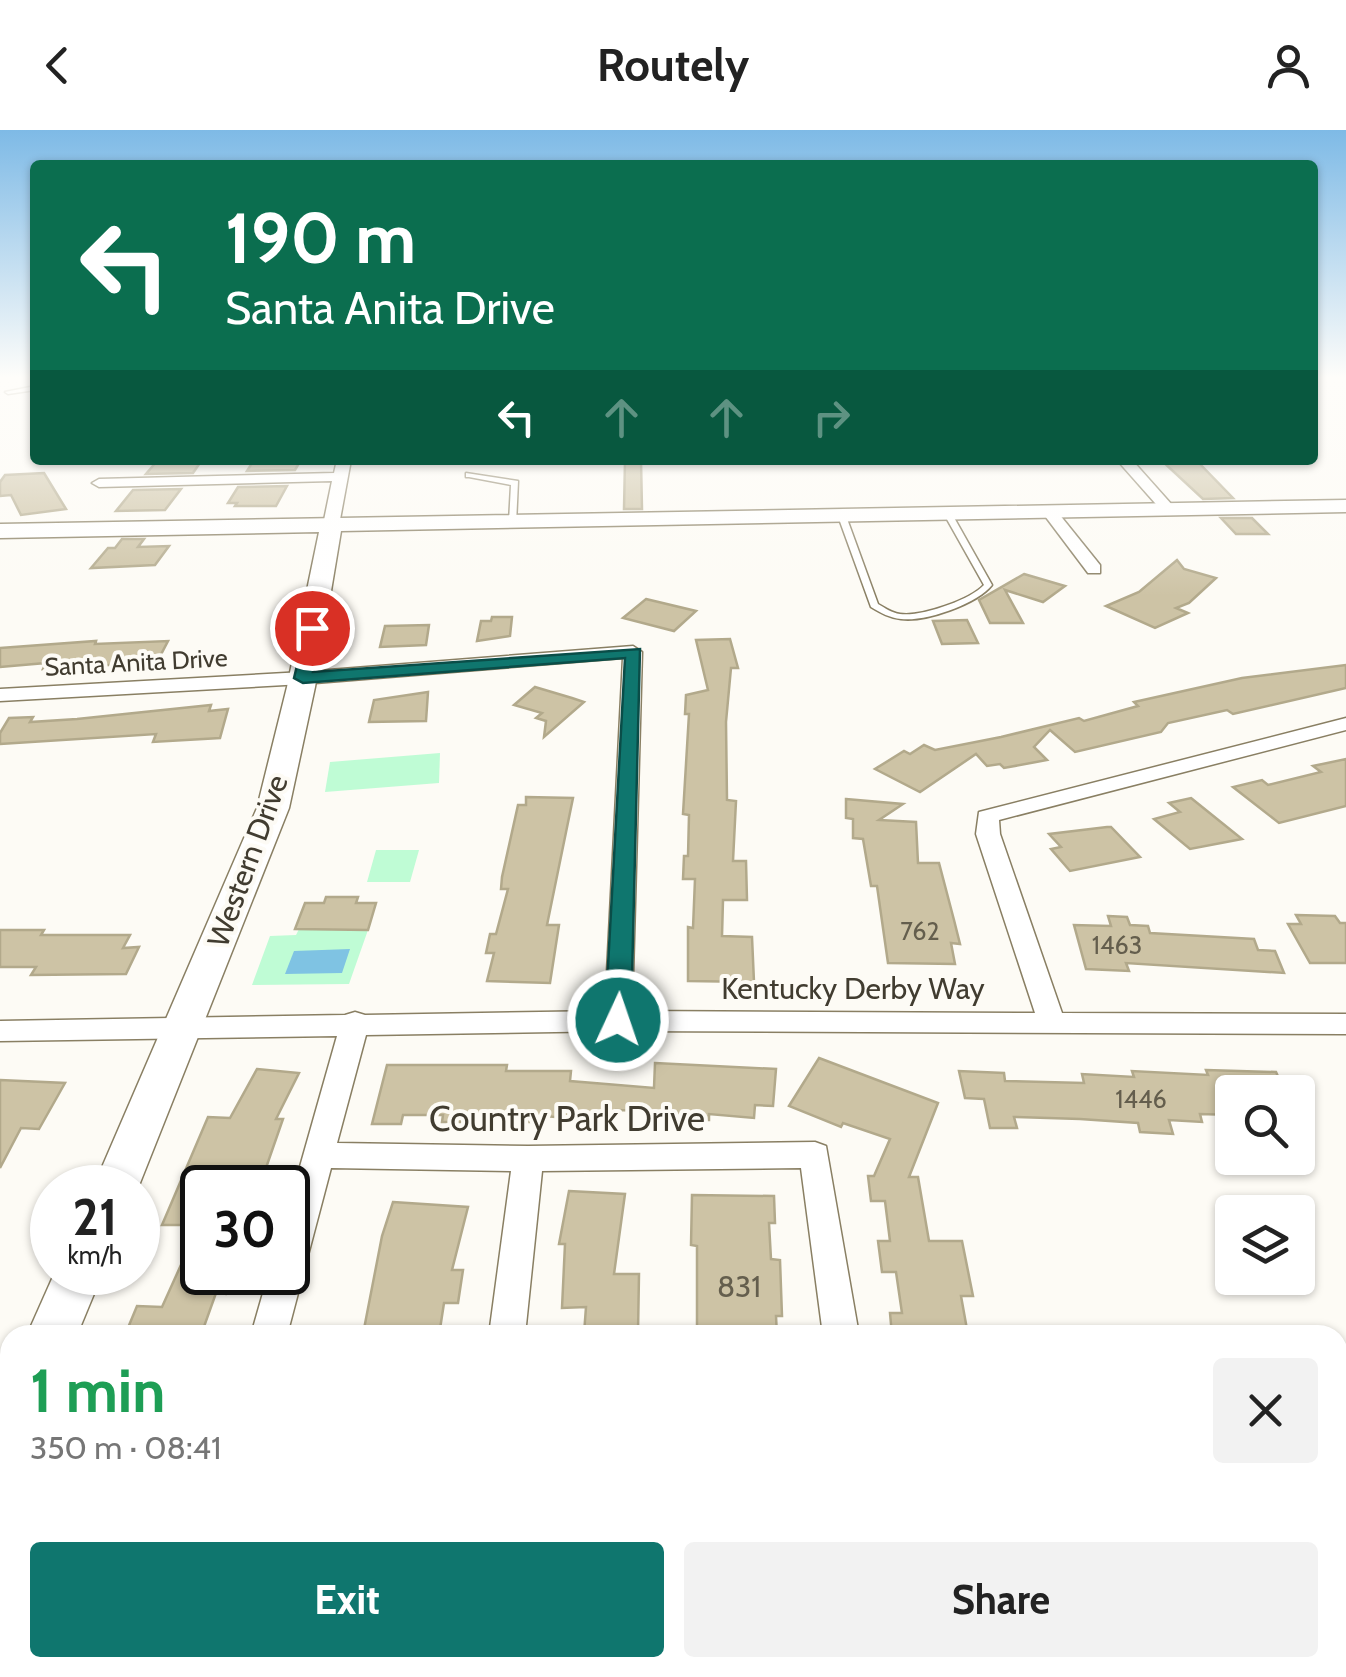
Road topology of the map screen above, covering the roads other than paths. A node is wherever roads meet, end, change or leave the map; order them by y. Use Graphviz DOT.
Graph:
graph roads {
  1 [pos="343,465"];
  2 [pos="1128,465"];
  3 [pos="470,475"];
  4 [pos="340,477"];
  5 [pos="99,483"];
  6 [pos="1346,506"];
  7 [pos="1168,509"];
  8 [pos="1050,512"];
  9 [pos="948,514"];
  10 [pos="842,516"];
  11 [pos="513,522"];
  12 [pos="331,526"];
  13 [pos="0,531"];
  14 [pos="1094,569"];
  15 [pos="303,678"];
  16 [pos="0,695"];
  17 [pos="1346,724"];
  18 [pos="618,1020"];
  19 [pos="355,1022"];
  20 [pos="1052,1023"];
  21 [pos="1346,1024"];
  22 [pos="182,1030"];
  23 [pos="0,1031"];
  24 [pos="318,1155"];
  25 [pos="528,1159"];
  26 [pos="125,1165"];
  27 [pos="310,1185"];
  28 [pos="69,1295"];
  29 [pos="280,1295"];
  30 [pos="56,1325"];
  31 [pos="272,1325"];
  32 [pos="508,1325"];
  33 [pos="840,1325"];
  1 -- 4 [label="street, Western Drive"];
  2 -- 7 [label="street"];
  3 -- 11 [label="lane"];
  4 -- 5 [label="street"];
  4 -- 12 [label="street, Western Drive"];
  6 -- 7 [label="main road"];
  7 -- 8 [label="main road"];
  8 -- 9 [label="main road"];
  8 -- 14 [label="street"];
  9 -- 10 [label="main road"];
  9 -- 10 [label="lane"];
  10 -- 11 [label="main road"];
  11 -- 12 [label="main road"];
  12 -- 13 [label="main road"];
  12 -- 15 [label="main road, Western Drive"];
  15 -- 16 [label="street, Santa Anita Drive"];
  15 -- 18 [label="street, Santa Anita Drive"];
  15 -- 22 [label="main road, Western Drive"];
  17 -- 20 [label="street"];
  18 -- 19 [label="street, Kentucky Derby Way"];
  18 -- 20 [label="street, Kentucky Derby Way"];
  19 -- 22 [label="street, Kentucky Derby Way"];
  19 -- 24 [label="street"];
  20 -- 21 [label="street, Kentucky Derby Way"];
  22 -- 23 [label="street, Kentucky Derby Way"];
  22 -- 26 [label="main road, Western Drive"];
  24 -- 25 [label="street, Country Park Drive"];
  24 -- 27 [label="street"];
  25 -- 32 [label="street"];
  25 -- 33 [label="street, Country Park Drive"];
  28 -- 30 [label="main road"];
  29 -- 31 [label="street"];
}
